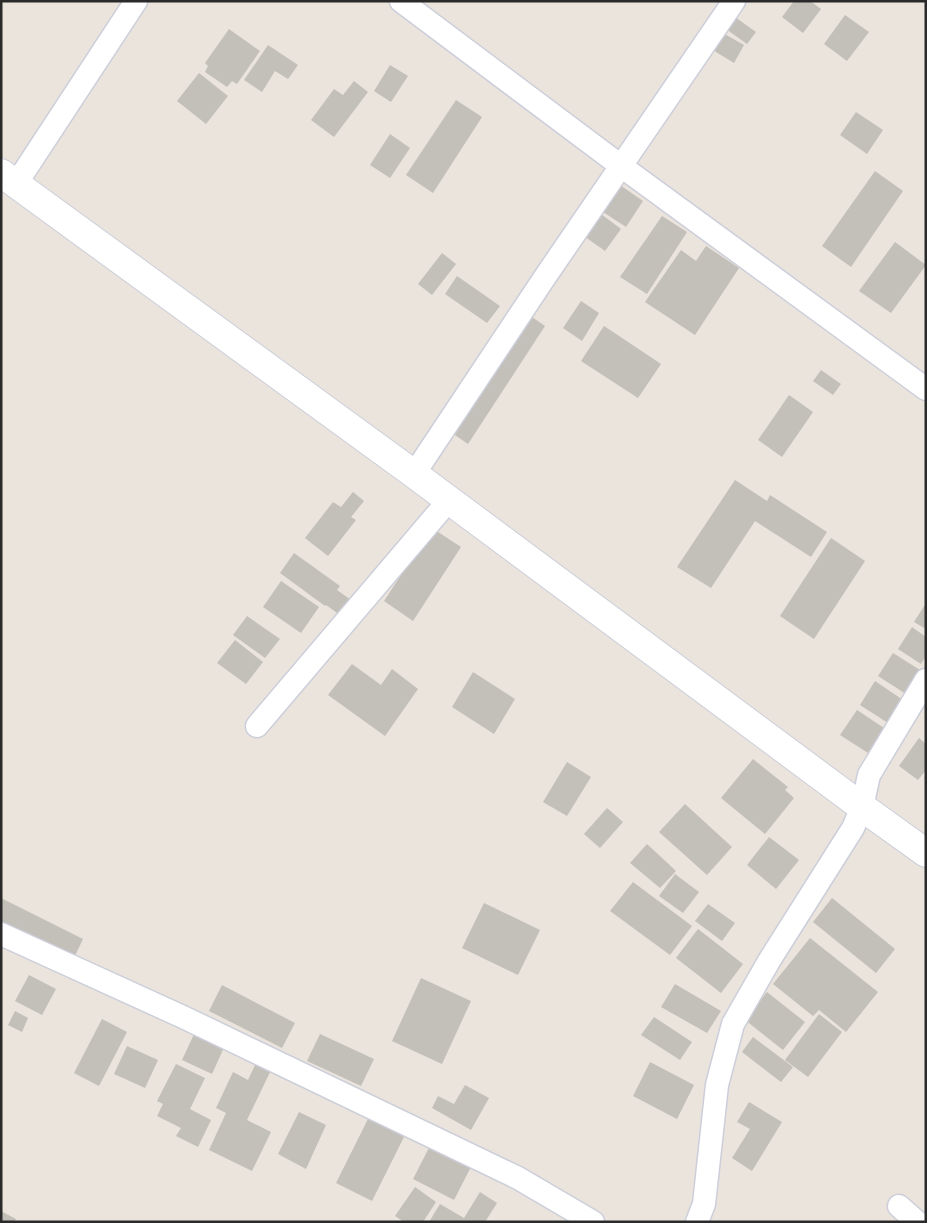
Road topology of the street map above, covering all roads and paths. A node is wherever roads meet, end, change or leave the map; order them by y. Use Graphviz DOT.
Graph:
graph roads {
  1 [pos="136,1"];
  2 [pos="401,1"];
  3 [pos="734,1"];
  4 [pos="621,166"];
  5 [pos="9,178"];
  6 [pos="926,389"];
  7 [pos="414,474"];
  8 [pos="449,500"];
  9 [pos="926,680"];
  10 [pos="257,726"];
  11 [pos="862,807"];
  12 [pos="926,853"];
  13 [pos="1,934"];
  14 [pos="899,1206"];
  15 [pos="593,1222"];
  16 [pos="698,1222"];
  17 [pos="917,1222"];
  1 -- 5 [label="street"];
  2 -- 4 [label="street"];
  3 -- 4 [label="street"];
  4 -- 6 [label="street"];
  4 -- 7 [label="street"];
  5 -- 7 [label="street"];
  7 -- 8 [label="street"];
  8 -- 10 [label="street"];
  8 -- 11 [label="street"];
  9 -- 11 [label="street"];
  11 -- 12 [label="street"];
  11 -- 16 [label="street"];
  13 -- 15 [label="street"];
  14 -- 17 [label="street"];
}
